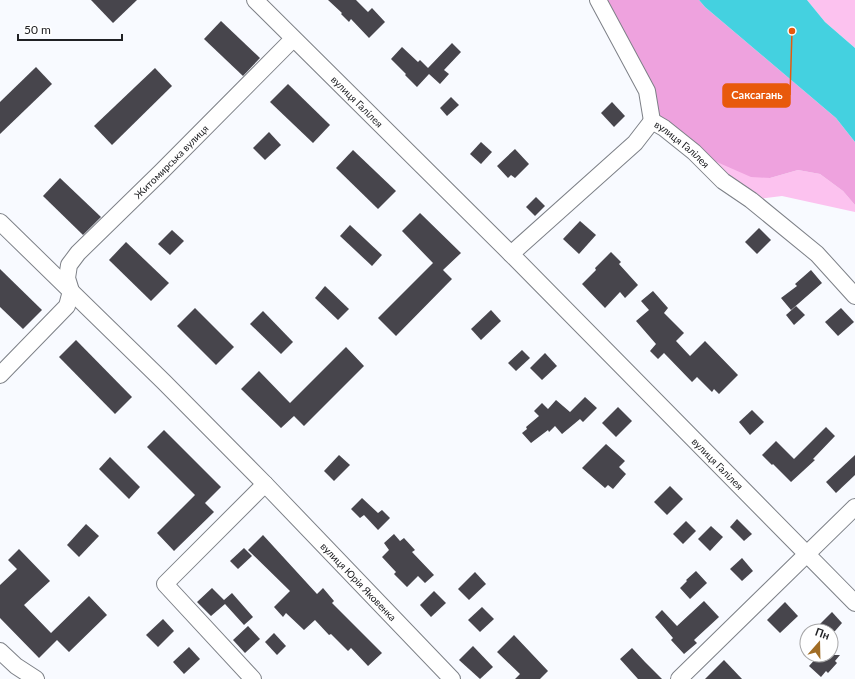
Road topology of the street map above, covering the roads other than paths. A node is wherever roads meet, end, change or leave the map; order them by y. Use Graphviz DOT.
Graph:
graph roads {
  1 [pos="255,0"];
  2 [pos="598,0"];
  3 [pos="293,39"];
  4 [pos="652,121"];
  5 [pos="0,222"];
  6 [pos="511,254"];
  7 [pos="71,291"];
  8 [pos="855,296"];
  9 [pos="0,375"];
  10 [pos="265,484"];
  11 [pos="855,507"];
  12 [pos="806,554"];
  13 [pos="855,603"];
  14 [pos="0,651"];
  15 [pos="36,679"];
  16 [pos="253,679"];
  17 [pos="452,679"];
  18 [pos="679,679"];
  1 -- 3 [label="street, вулиця Галілея"];
  2 -- 4 [label="street"];
  3 -- 6 [label="street, вулиця Галілея"];
  3 -- 7 [label="street, Житомирська вулиця"];
  4 -- 6 [label="street, вулиця Галілея"];
  4 -- 8 [label="street, вулиця Галілея"];
  5 -- 7 [label="street"];
  6 -- 12 [label="street, вулиця Галілея"];
  7 -- 9 [label="street, Житомирська вулиця"];
  7 -- 10 [label="street"];
  10 -- 16 [label="street"];
  10 -- 17 [label="street, вулиця Юрія Яковенка"];
  11 -- 12 [label="street"];
  12 -- 13 [label="street, вулиця Галілея"];
  12 -- 18 [label="street"];
  14 -- 15 [label="street"];
}
